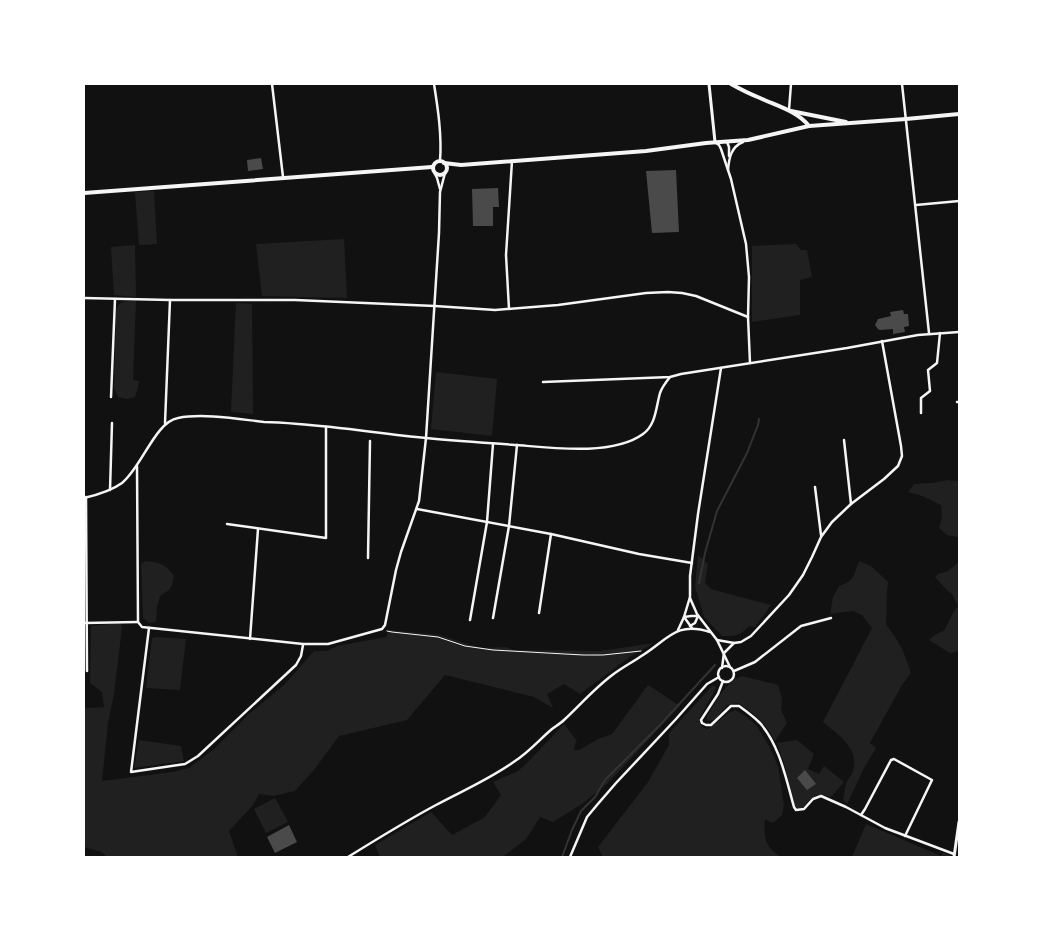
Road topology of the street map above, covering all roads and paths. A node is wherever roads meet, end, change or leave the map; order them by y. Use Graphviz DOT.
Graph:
graph roads {
  1 [pos="272,84"];
  2 [pos="434,84"];
  3 [pos="709,84"];
  4 [pos="731,84"];
  5 [pos="792,84"];
  6 [pos="902,84"];
  7 [pos="789,110"];
  8 [pos="959,114"];
  9 [pos="906,120"];
  10 [pos="857,123"];
  11 [pos="809,126"];
  12 [pos="748,140"];
  13 [pos="715,142"];
  14 [pos="727,142"];
  15 [pos="730,158"];
  16 [pos="512,161"];
  17 [pos="442,162"];
  18 [pos="461,165"];
  19 [pos="432,167"];
  20 [pos="446,172"];
  21 [pos="728,172"];
  22 [pos="434,174"];
  23 [pos="283,177"];
  24 [pos="440,192"];
  25 [pos="84,193"];
  26 [pos="959,201"];
  27 [pos="915,205"];
  28 [pos="84,298"];
  29 [pos="115,299"];
  30 [pos="170,300"];
  31 [pos="435,306"];
  32 [pos="509,309"];
  33 [pos="748,317"];
  34 [pos="959,332"];
  35 [pos="929,333"];
  36 [pos="940,333"];
  37 [pos="882,341"];
  38 [pos="750,363"];
  39 [pos="721,368"];
  40 [pos="670,377"];
  41 [pos="543,382"];
  42 [pos="111,397"];
  43 [pos="922,413"];
  44 [pos="112,423"];
  45 [pos="164,425"];
  46 [pos="326,427"];
  47 [pos="426,438"];
  48 [pos="844,440"];
  49 [pos="370,441"];
  50 [pos="494,444"];
  51 [pos="517,445"];
  52 [pos="137,466"];
  53 [pos="816,487"];
  54 [pos="110,490"];
  55 [pos="85,498"];
  56 [pos="851,504"];
  57 [pos="417,509"];
  58 [pos="487,522"];
  59 [pos="227,524"];
  60 [pos="509,526"];
  61 [pos="258,529"];
  62 [pos="552,534"];
  63 [pos="821,537"];
  64 [pos="368,558"];
  65 [pos="692,563"];
  66 [pos="690,597"];
  67 [pos="539,613"];
  68 [pos="698,616"];
  69 [pos="684,617"];
  70 [pos="493,618"];
  71 [pos="831,618"];
  72 [pos="470,620"];
  73 [pos="138,622"];
  74 [pos="86,623"];
  75 [pos="691,627"];
  76 [pos="149,628"];
  77 [pos="382,629"];
  78 [pos="677,631"];
  79 [pos="710,632"];
  80 [pos="250,639"];
  81 [pos="717,640"];
  82 [pos="734,643"];
  83 [pos="303,644"];
  84 [pos="641,651"];
  85 [pos="724,653"];
  86 [pos="730,667"];
  87 [pos="722,668"];
  88 [pos="87,671"];
  89 [pos="734,671"];
  90 [pos="720,677"];
  91 [pos="723,681"];
  92 [pos="860,814"];
  93 [pos="959,822"];
  94 [pos="905,836"];
  95 [pos="955,854"];
  96 [pos="348,857"];
  97 [pos="570,857"];
  1 -- 23 [label="street"];
  2 -- 17 [label="street"];
  3 -- 13 [label="street"];
  4 -- 7 [label="main road"];
  5 -- 7 [label="street"];
  6 -- 9 [label="street"];
  7 -- 10 [label="main road"];
  7 -- 11 [label="main road"];
  8 -- 9 [label="main road"];
  9 -- 10 [label="main road"];
  9 -- 27 [label="street"];
  10 -- 11 [label="main road"];
  11 -- 12 [label="main road"];
  12 -- 14 [label="main road"];
  12 -- 15 [label="street"];
  13 -- 14 [label="main road"];
  13 -- 16 [label="main road"];
  13 -- 21 [label="street"];
  14 -- 15 [label="street"];
  15 -- 21 [label="street"];
  16 -- 18 [label="main road"];
  16 -- 32 [label="street"];
  17 -- 18 [label="main road"];
  17 -- 19 [label="main road"];
  17 -- 20 [label="main road"];
  18 -- 20 [label="main road"];
  19 -- 22 [label="main road"];
  19 -- 23 [label="main road"];
  20 -- 22 [label="main road"];
  20 -- 24 [label="street"];
  21 -- 33 [label="street"];
  22 -- 24 [label="street"];
  23 -- 25 [label="main road"];
  24 -- 31 [label="street"];
  26 -- 27 [label="street"];
  27 -- 35 [label="street"];
  28 -- 29 [label="street"];
  29 -- 30 [label="street"];
  29 -- 42 [label="street"];
  30 -- 31 [label="street"];
  30 -- 45 [label="street"];
  31 -- 32 [label="street"];
  31 -- 47 [label="street"];
  32 -- 33 [label="street"];
  33 -- 38 [label="street"];
  34 -- 36 [label="street"];
  35 -- 36 [label="street"];
  35 -- 37 [label="street"];
  36 -- 43 [label="street"];
  37 -- 38 [label="street"];
  37 -- 56 [label="street"];
  38 -- 39 [label="street"];
  39 -- 40 [label="street"];
  39 -- 65 [label="street"];
  40 -- 41 [label="street"];
  40 -- 51 [label="street"];
  44 -- 54 [label="street"];
  45 -- 46 [label="street"];
  45 -- 52 [label="street"];
  46 -- 47 [label="street"];
  46 -- 61 [label="street"];
  47 -- 50 [label="street"];
  47 -- 57 [label="street"];
  48 -- 56 [label="street"];
  49 -- 64 [label="street"];
  50 -- 51 [label="street"];
  50 -- 58 [label="street"];
  51 -- 60 [label="street"];
  52 -- 54 [label="street"];
  52 -- 73 [label="street"];
  53 -- 63 [label="street"];
  54 -- 55 [label="street"];
  55 -- 74 [label="street"];
  56 -- 63 [label="street"];
  57 -- 58 [label="street"];
  57 -- 77 [label="street"];
  58 -- 60 [label="street"];
  58 -- 72 [label="street"];
  59 -- 61 [label="street"];
  60 -- 62 [label="street"];
  60 -- 70 [label="street"];
  61 -- 80 [label="street"];
  62 -- 65 [label="street"];
  62 -- 67 [label="street"];
  63 -- 82 [label="street"];
  65 -- 66 [label="street"];
  66 -- 68 [label="street"];
  66 -- 69 [label="street"];
  68 -- 69 [label="street"];
  68 -- 75 [label="street"];
  68 -- 79 [label="street"];
  69 -- 75 [label="street"];
  69 -- 78 [label="street"];
  71 -- 89 [label="street"];
  73 -- 74 [label="street"];
  73 -- 76 [label="street"];
  74 -- 88 [label="street"];
  75 -- 78 [label="street"];
  75 -- 79 [label="street"];
  76 -- 80 [label="street"];
  76 -- 83 [label="street"];
  77 -- 83 [label="street"];
  77 -- 84 [label="path"];
  78 -- 96 [label="street"];
  79 -- 81 [label="street"];
  80 -- 83 [label="street"];
  81 -- 82 [label="street"];
  81 -- 85 [label="street"];
  82 -- 85 [label="street"];
  85 -- 86 [label="street"];
  85 -- 87 [label="street"];
  86 -- 87 [label="street"];
  86 -- 89 [label="street"];
  87 -- 90 [label="street"];
  89 -- 91 [label="street"];
  90 -- 91 [label="street"];
  90 -- 97 [label="street"];
  91 -- 92 [label="street"];
  92 -- 94 [label="street"];
  92 -- 94 [label="street"];
  93 -- 95 [label="street"];
  94 -- 95 [label="street"];
}
